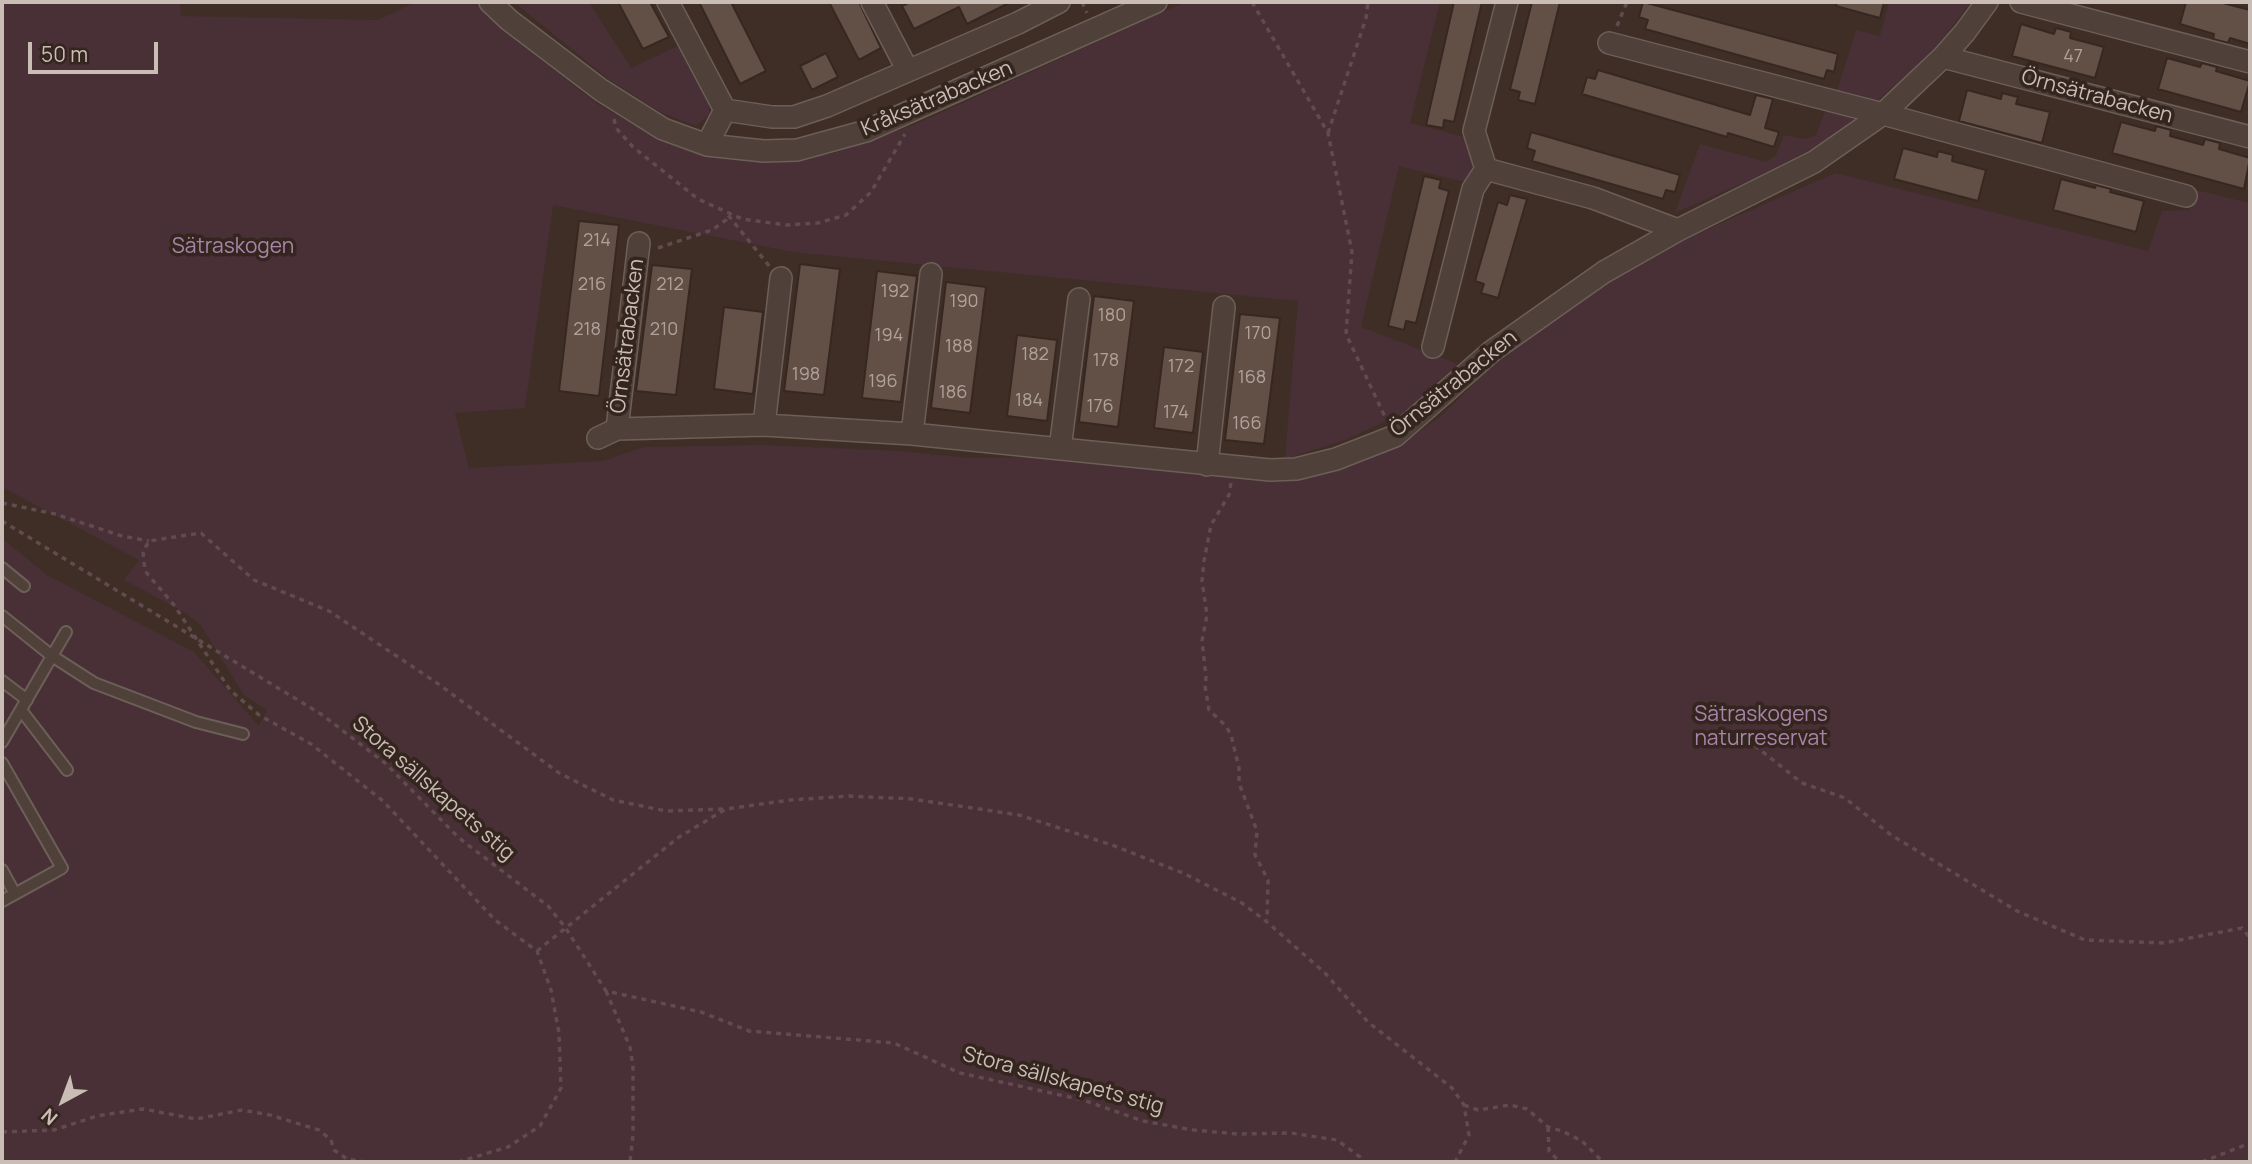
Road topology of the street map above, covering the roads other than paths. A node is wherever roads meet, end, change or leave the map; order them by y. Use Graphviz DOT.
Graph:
graph roads {
  1 [pos="490,2"];
  2 [pos="668,2"];
  3 [pos="872,2"];
  4 [pos="1059,2"];
  5 [pos="1156,2"];
  6 [pos="1507,2"];
  7 [pos="1987,2"];
  8 [pos="2021,2"];
  9 [pos="1609,43"];
  10 [pos="1943,57"];
  11 [pos="2250,62"];
  12 [pos="907,69"];
  13 [pos="725,110"];
  14 [pos="1882,114"];
  15 [pos="2250,137"];
  16 [pos="707,145"];
  17 [pos="1486,169"];
  18 [pos="2186,196"];
  19 [pos="1678,230"];
  20 [pos="639,243"];
  21 [pos="931,274"];
  22 [pos="781,278"];
  23 [pos="1079,299"];
  24 [pos="1224,307"];
  25 [pos="1433,347"];
  26 [pos="764,425"];
  27 [pos="617,429"];
  28 [pos="912,434"];
  29 [pos="598,438"];
  30 [pos="1060,449"];
  31 [pos="1208,465"];
  32 [pos="2,568"];
  33 [pos="23,586"];
  34 [pos="2,616"];
  35 [pos="66,632"];
  36 [pos="52,656"];
  37 [pos="2,681"];
  38 [pos="24,705"];
  39 [pos="243,734"];
  40 [pos="2,742"];
  41 [pos="2,763"];
  42 [pos="66,770"];
  43 [pos="2,870"];
  44 [pos="15,894"];
  45 [pos="2,901"];
  1 -- 16 [label="street, Kråksätrabacken"];
  2 -- 13 [label="street"];
  3 -- 12 [label="street, Kråksätrabacken"];
  4 -- 12 [label="street, Kråksätrabacken"];
  5 -- 16 [label="street, Kråksätrabacken"];
  6 -- 17 [label="street"];
  7 -- 10 [label="street, Örnsätrabacken"];
  8 -- 11 [label="street"];
  9 -- 14 [label="street"];
  10 -- 14 [label="street, Örnsätrabacken"];
  10 -- 15 [label="street, Örnsätrabacken"];
  12 -- 13 [label="street, Kråksätrabacken"];
  13 -- 16 [label="street"];
  14 -- 18 [label="street"];
  14 -- 19 [label="street, Örnsätrabacken"];
  17 -- 19 [label="street"];
  17 -- 25 [label="street, Örnsätrabacken"];
  19 -- 31 [label="street, Örnsätrabacken"];
  20 -- 27 [label="street, Örnsätrabacken"];
  21 -- 28 [label="street"];
  22 -- 26 [label="street"];
  23 -- 30 [label="street"];
  24 -- 31 [label="street"];
  26 -- 27 [label="street, Örnsätrabacken"];
  26 -- 28 [label="street, Örnsätrabacken"];
  27 -- 29 [label="street, Örnsätrabacken"];
  28 -- 30 [label="street, Örnsätrabacken"];
  30 -- 31 [label="street, Örnsätrabacken"];
  32 -- 33 [label="lane"];
  34 -- 36 [label="lane"];
  35 -- 36 [label="lane"];
  36 -- 38 [label="lane"];
  36 -- 39 [label="lane"];
  37 -- 38 [label="lane"];
  38 -- 40 [label="lane"];
  38 -- 42 [label="lane"];
  41 -- 44 [label="lane"];
  43 -- 44 [label="lane"];
  44 -- 45 [label="lane"];
}
